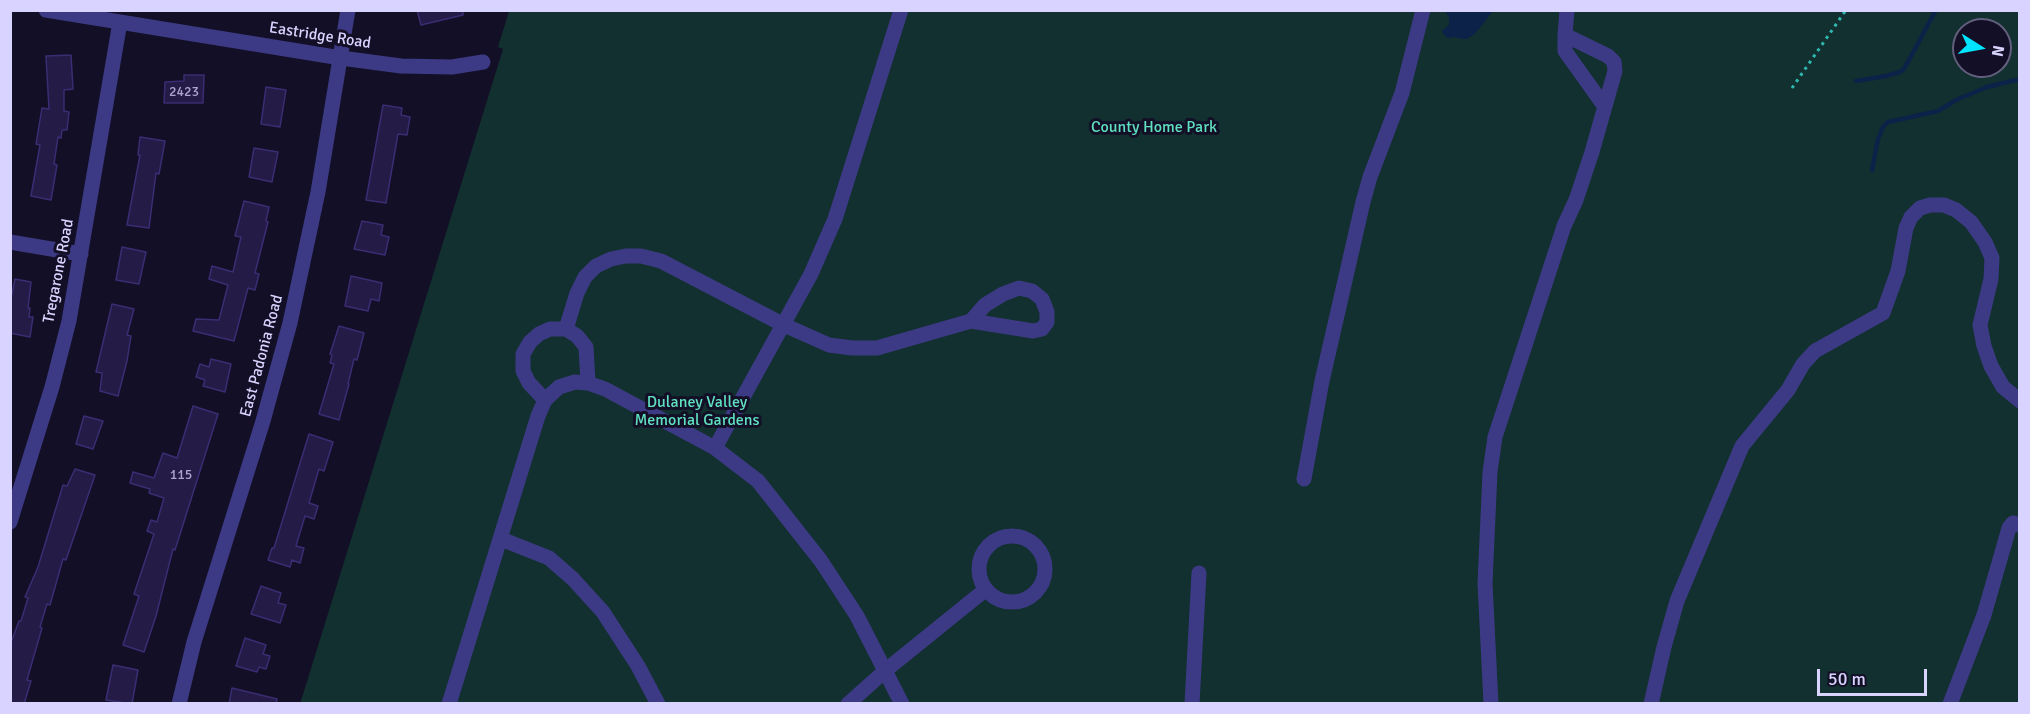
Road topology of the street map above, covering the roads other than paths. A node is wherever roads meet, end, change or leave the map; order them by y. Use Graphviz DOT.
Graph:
graph roads {
  1 [pos="46,10"];
  2 [pos="348,10"];
  3 [pos="901,10"];
  4 [pos="1423,10"];
  5 [pos="1567,10"];
  6 [pos="120,22"];
  7 [pos="1565,35"];
  8 [pos="340,58"];
  9 [pos="483,62"];
  10 [pos="1605,107"];
  11 [pos="10,242"];
  12 [pos="81,254"];
  13 [pos="971,321"];
  14 [pos="784,325"];
  15 [pos="566,329"];
  16 [pos="588,383"];
  17 [pos="545,400"];
  18 [pos="2019,401"];
  19 [pos="715,448"];
  20 [pos="1304,479"];
  21 [pos="10,522"];
  22 [pos="2019,525"];
  23 [pos="501,539"];
  24 [pos="1199,573"];
  25 [pos="985,590"];
  26 [pos="886,670"];
  27 [pos="179,704"];
  28 [pos="449,704"];
  29 [pos="658,704"];
  30 [pos="848,704"];
  31 [pos="902,704"];
  32 [pos="1192,704"];
  33 [pos="1491,704"];
  34 [pos="1651,704"];
  35 [pos="1950,704"];
  1 -- 6 [label="street, Eastridge Road"];
  2 -- 8 [label="street, East Padonia Road"];
  3 -- 14 [label="street"];
  4 -- 20 [label="street"];
  5 -- 7 [label="street"];
  6 -- 8 [label="street, Eastridge Road"];
  6 -- 12 [label="street, Tregarone Road"];
  7 -- 10 [label="street"];
  7 -- 10 [label="street"];
  8 -- 9 [label="street, Eastridge Road"];
  8 -- 27 [label="street, East Padonia Road"];
  10 -- 33 [label="street"];
  11 -- 12 [label="street"];
  12 -- 21 [label="street, Tregarone Road"];
  13 -- 13 [label="street"];
  13 -- 14 [label="street"];
  14 -- 15 [label="street"];
  14 -- 19 [label="street"];
  15 -- 16 [label="street"];
  15 -- 17 [label="street"];
  16 -- 17 [label="street"];
  16 -- 19 [label="street"];
  17 -- 23 [label="street"];
  18 -- 34 [label="street"];
  19 -- 26 [label="street"];
  22 -- 35 [label="street"];
  23 -- 28 [label="street"];
  23 -- 29 [label="street"];
  24 -- 32 [label="street"];
  25 -- 25 [label="street"];
  25 -- 26 [label="street"];
  26 -- 30 [label="street"];
  26 -- 31 [label="street"];
}
